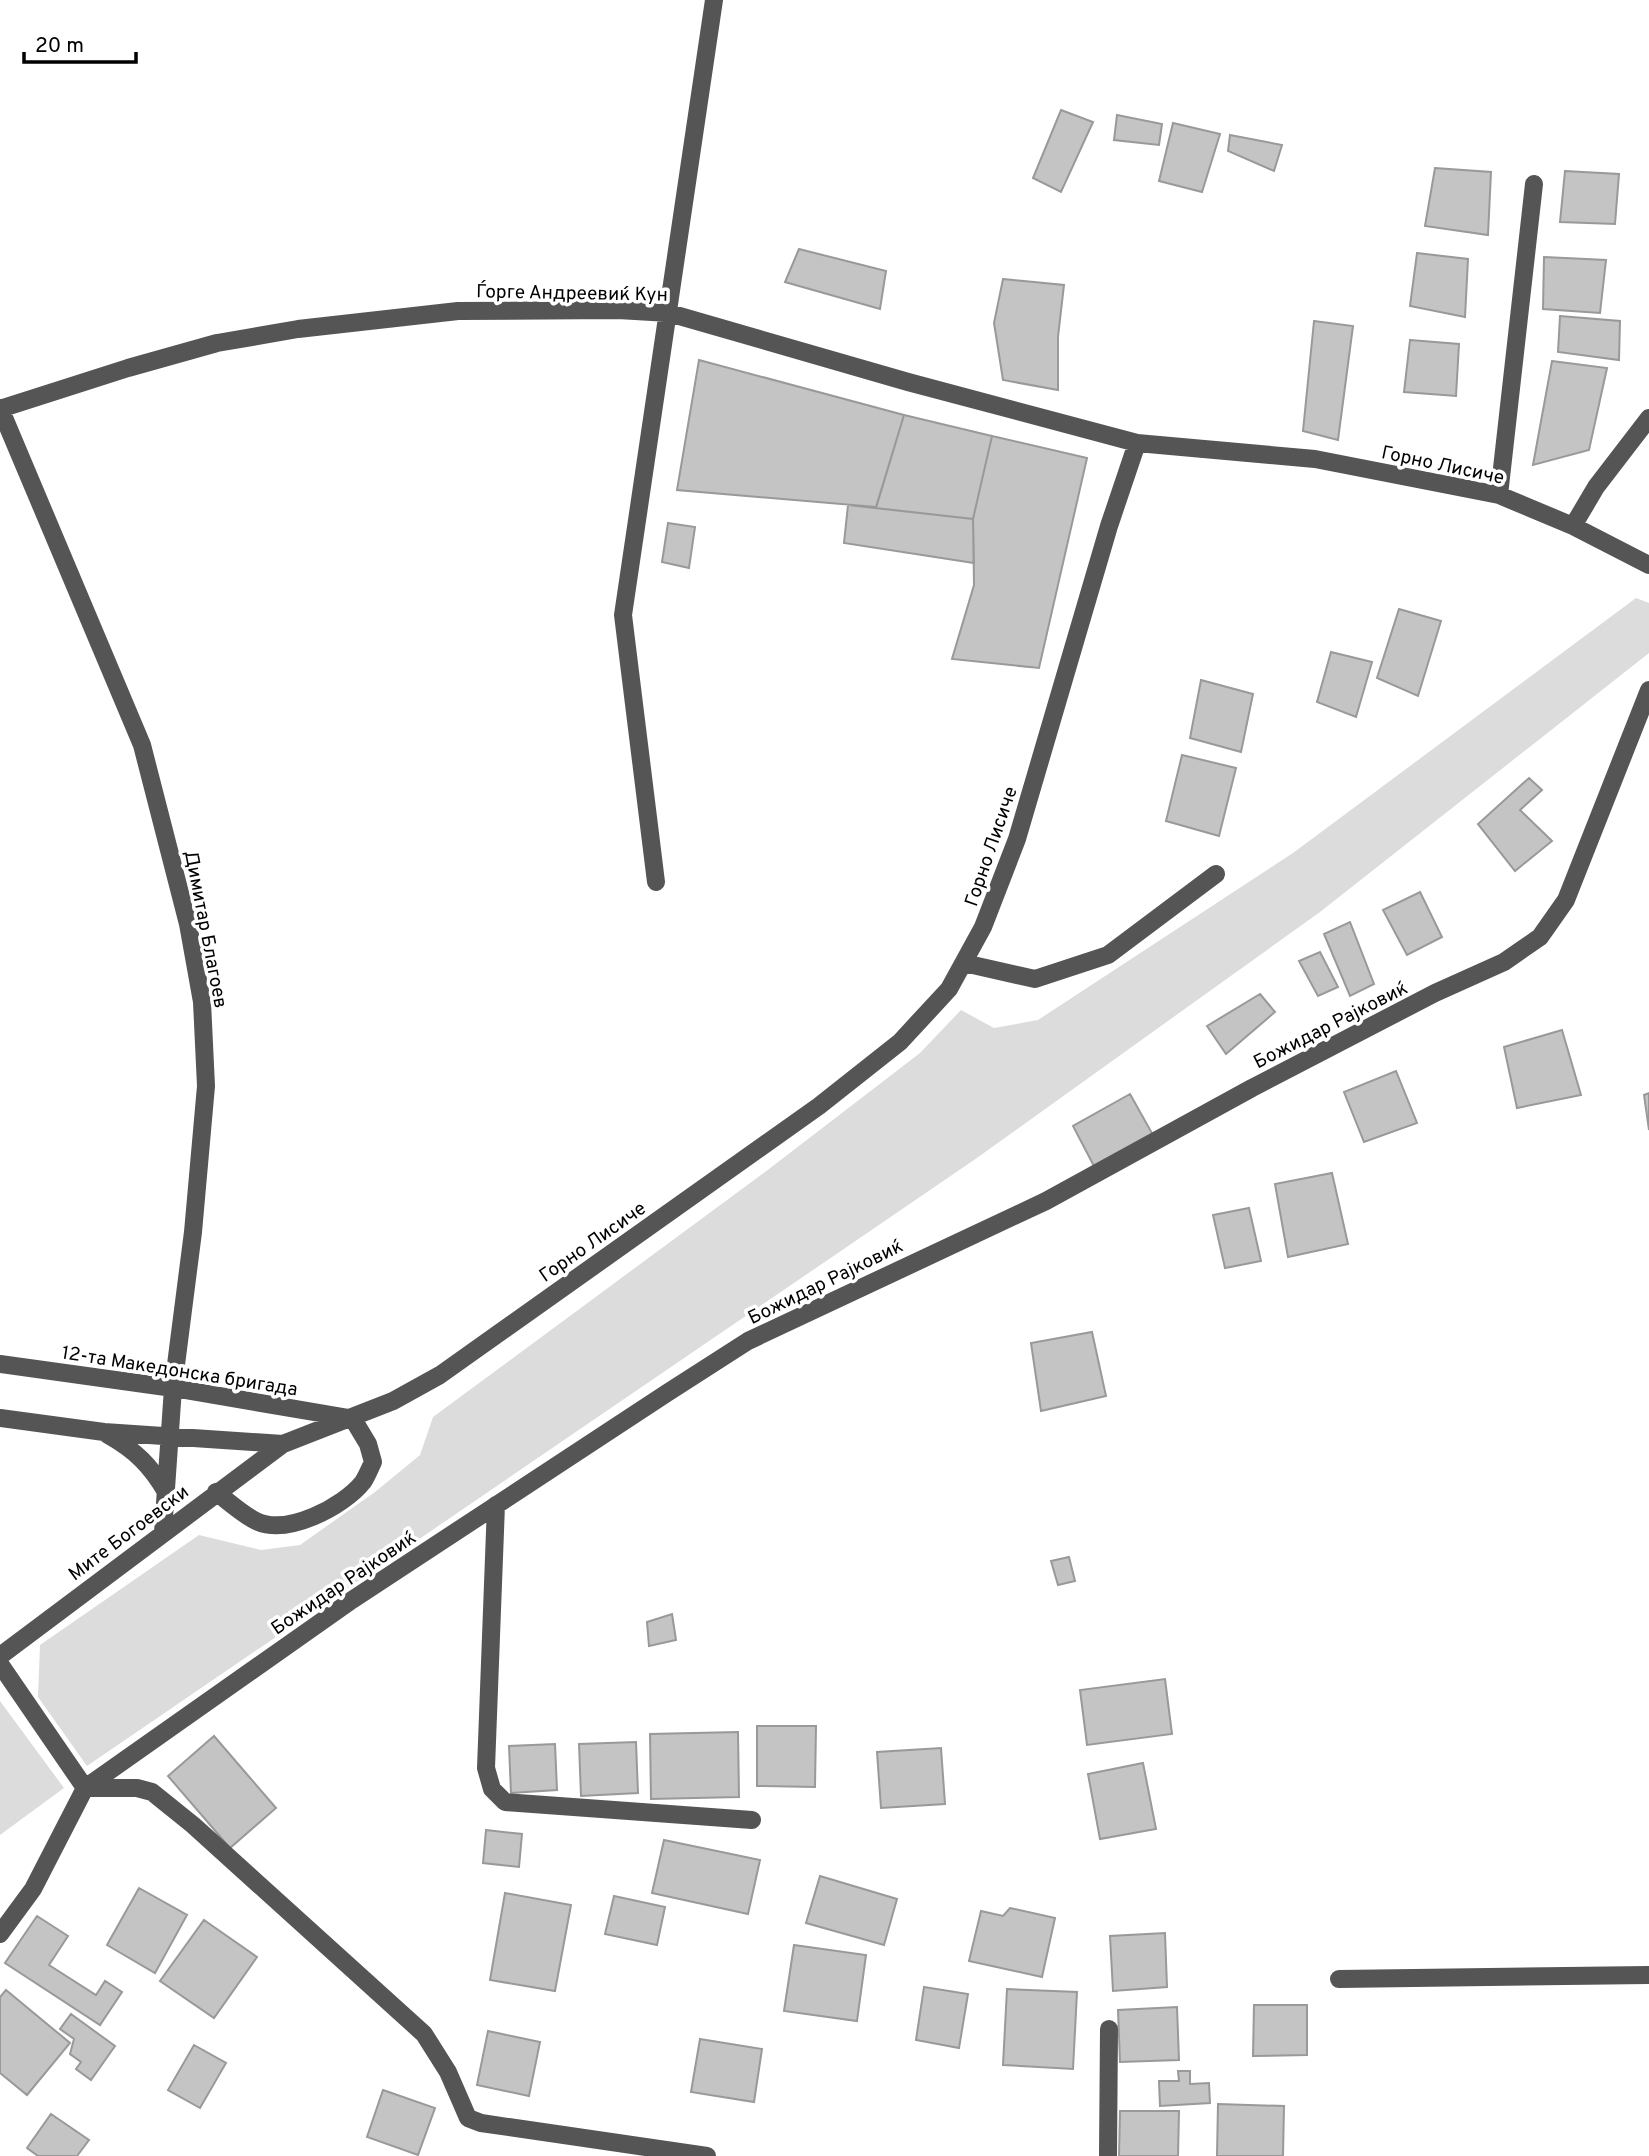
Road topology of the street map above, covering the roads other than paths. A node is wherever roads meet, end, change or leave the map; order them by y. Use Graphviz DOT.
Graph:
graph roads {
  1 [pos="714,0"];
  2 [pos="1534,184"];
  3 [pos="669,313"];
  4 [pos="0,408"];
  5 [pos="1649,418"];
  6 [pos="1137,443"];
  7 [pos="1499,495"];
  8 [pos="1573,526"];
  9 [pos="1644,561"];
  10 [pos="1649,690"];
  11 [pos="1216,874"];
  12 [pos="656,882"];
  13 [pos="964,963"];
  14 [pos="0,1364"];
  15 [pos="173,1388"];
  16 [pos="0,1418"];
  17 [pos="353,1419"];
  18 [pos="104,1432"];
  19 [pos="170,1438"];
  20 [pos="283,1444"];
  21 [pos="166,1492"];
  22 [pos="216,1492"];
  23 [pos="496,1505"];
  24 [pos="163,1532"];
  25 [pos="0,1656"];
  26 [pos="0,1664"];
  27 [pos="85,1788"];
  28 [pos="752,1820"];
  29 [pos="0,1934"];
  30 [pos="1649,1975"];
  31 [pos="1339,1979"];
  32 [pos="1109,2029"];
  33 [pos="707,2156"];
  34 [pos="1108,2156"];
  1 -- 3 [label="street"];
  2 -- 7 [label="street"];
  3 -- 4 [label="street, Ѓорге Андреевиќ Кун"];
  3 -- 6 [label="street, Ѓорге Андреевиќ Кун"];
  3 -- 12 [label="street"];
  4 -- 15 [label="street, Димитар Благоев"];
  5 -- 8 [label="street"];
  6 -- 7 [label="street, Горно Лисиче"];
  6 -- 13 [label="street, Горно Лисиче"];
  7 -- 8 [label="street, Горно Лисиче"];
  8 -- 9 [label="street, Горно Лисиче"];
  10 -- 23 [label="street, Божидар Рајковиќ"];
  11 -- 13 [label="street"];
  13 -- 17 [label="street, Горно Лисиче"];
  14 -- 15 [label="street, 12-та Македонска бригада"];
  15 -- 17 [label="street, 12-та Македонска бригада"];
  15 -- 19 [label="street, Димитар Благоев"];
  16 -- 18 [label="street"];
  17 -- 20 [label="street, Горно Лисиче"];
  17 -- 22 [label="street"];
  18 -- 19 [label="street"];
  18 -- 21 [label="street"];
  19 -- 20 [label="street"];
  19 -- 21 [label="street, Димитар Благоев"];
  20 -- 22 [label="street, Мите Богоевски"];
  21 -- 24 [label="street, Димитар Благоев"];
  22 -- 24 [label="street, Мите Богоевски"];
  23 -- 27 [label="street, Божидар Рајковиќ"];
  23 -- 28 [label="street"];
  24 -- 25 [label="street, Мите Богоевски"];
  26 -- 27 [label="street"];
  27 -- 29 [label="street, Божидар Рајковиќ"];
  27 -- 33 [label="street"];
  30 -- 31 [label="street"];
  32 -- 34 [label="street"];
}
